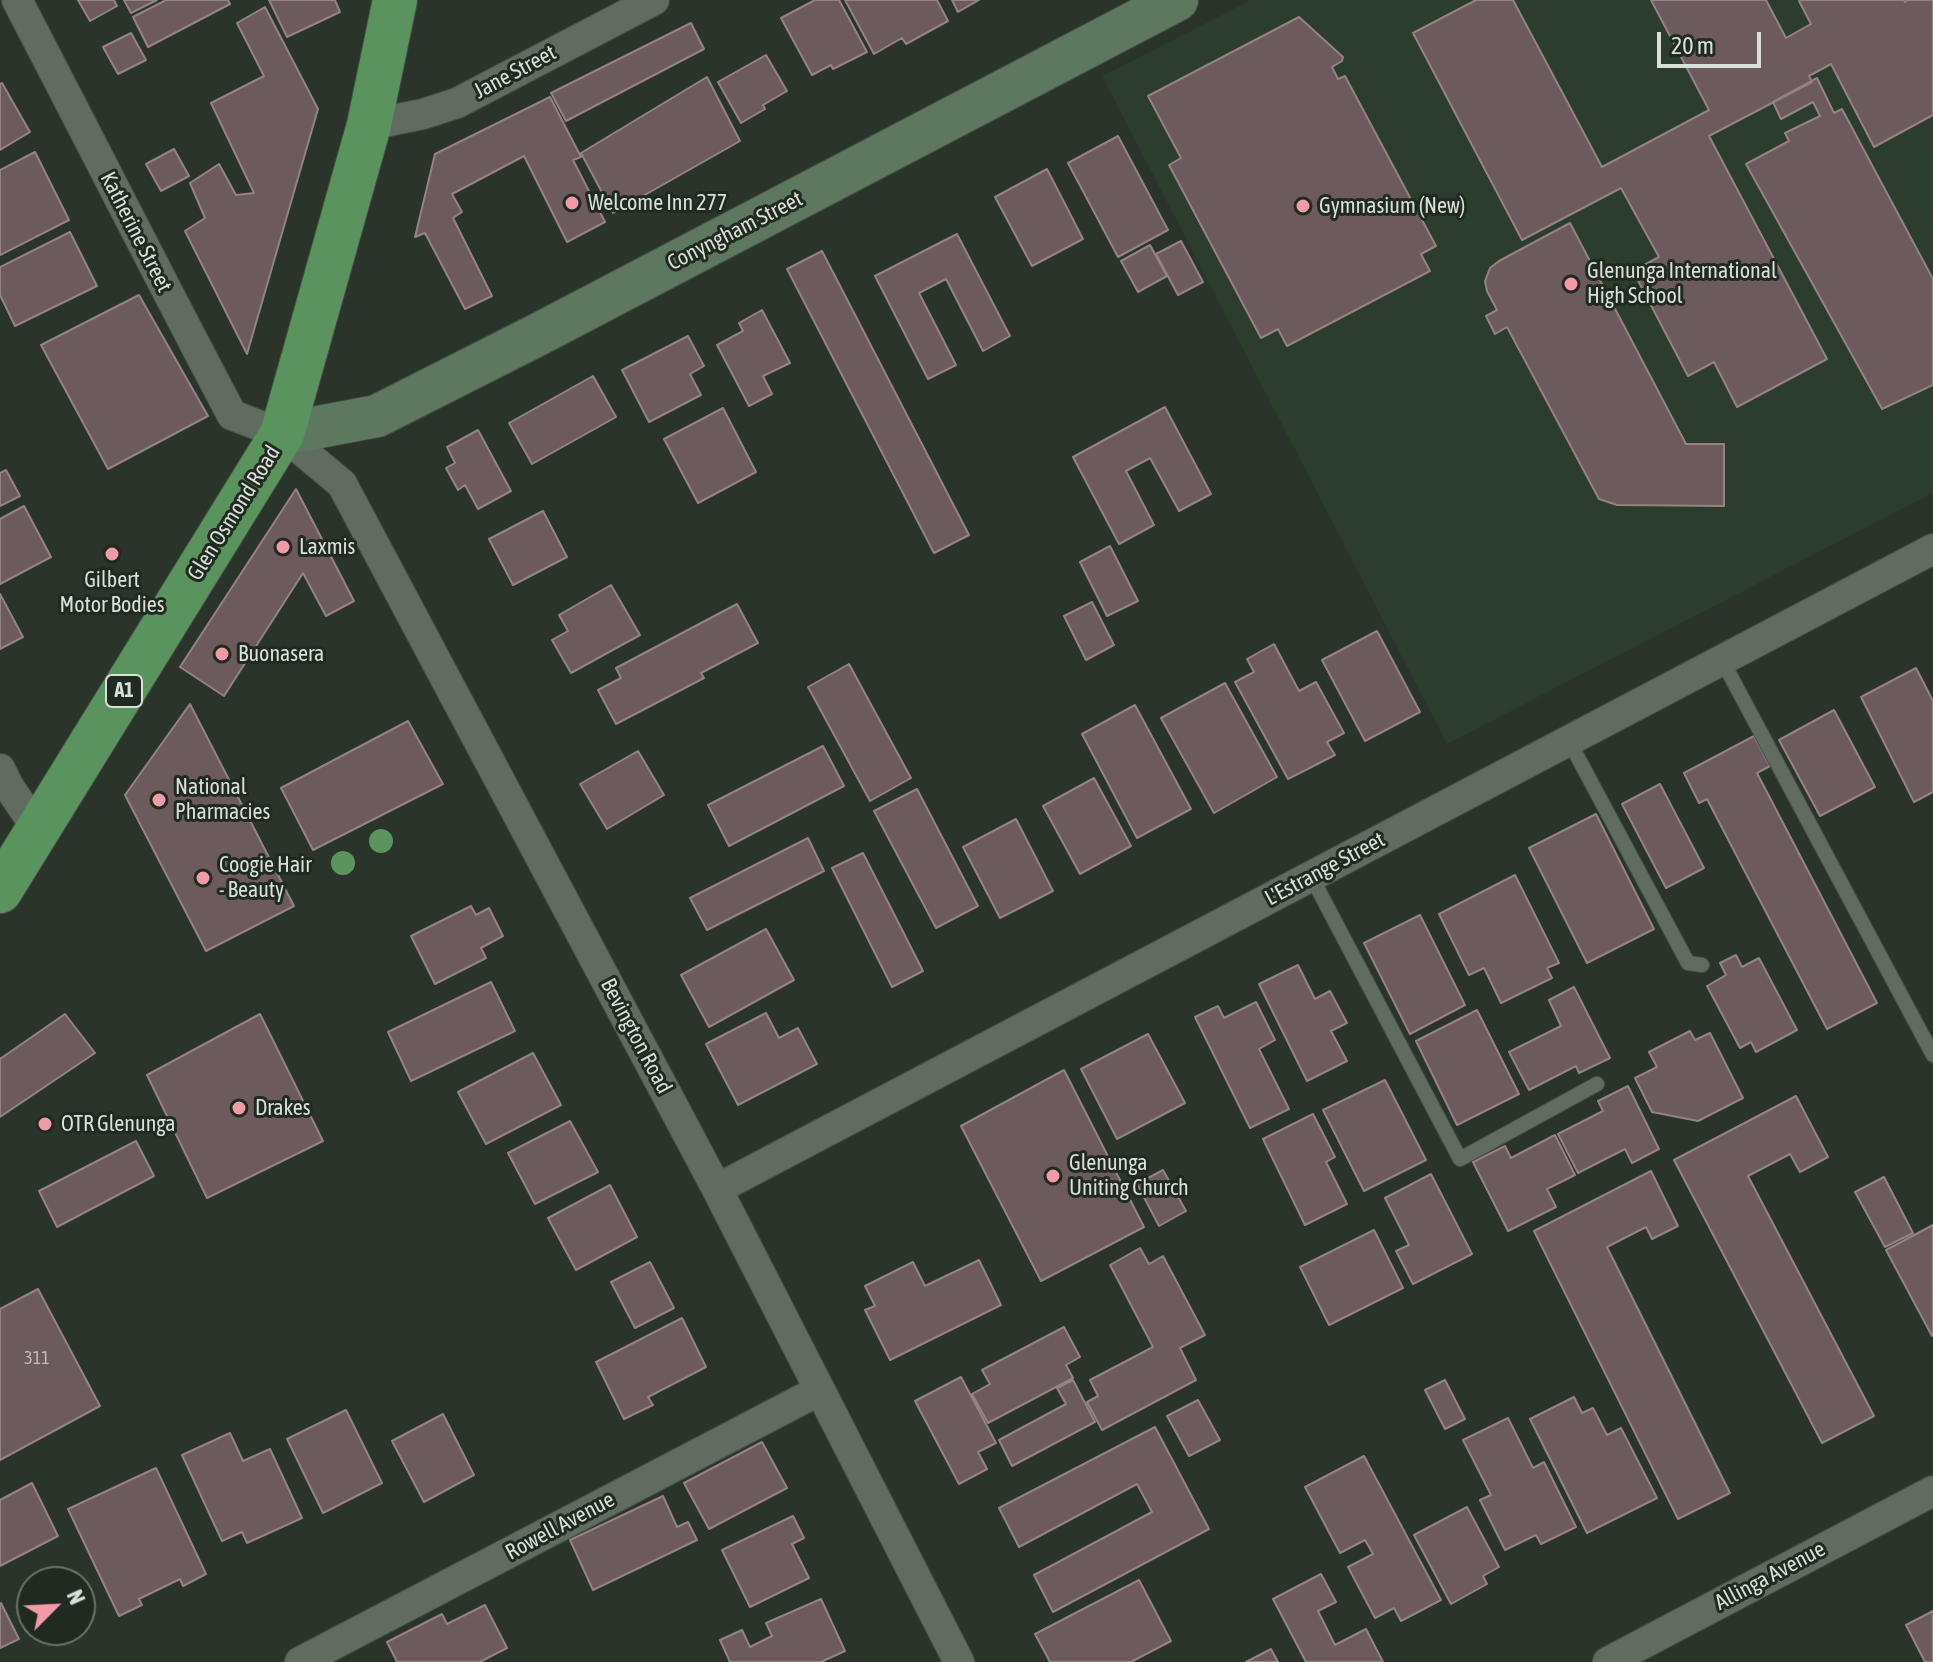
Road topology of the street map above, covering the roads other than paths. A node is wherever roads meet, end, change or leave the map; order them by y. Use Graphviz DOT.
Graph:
graph roads {
  1 [pos="17,0"];
  2 [pos="395,0"];
  3 [pos="654,0"];
  4 [pos="1170,2"];
  5 [pos="369,125"];
  6 [pos="282,434"];
  7 [pos="1933,549"];
  8 [pos="1722,660"];
  9 [pos="1569,741"];
  10 [pos="0,769"];
  11 [pos="38,830"];
  12 [pos="1311,876"];
  13 [pos="0,891"];
  14 [pos="1702,965"];
  15 [pos="1933,1055"];
  16 [pos="1597,1084"];
  17 [pos="717,1189"];
  18 [pos="820,1390"];
  19 [pos="1933,1491"];
  20 [pos="300,1662"];
  21 [pos="959,1662"];
  22 [pos="1608,1662"];
  1 -- 6 [label="street, Katherine Street"];
  2 -- 5 [label="highway, Glen Osmond Road / A1"];
  3 -- 5 [label="street, Jane Street"];
  4 -- 6 [label="street, Conyngham Street"];
  5 -- 6 [label="highway, Glen Osmond Road / A1"];
  6 -- 11 [label="highway, Glen Osmond Road / A1"];
  6 -- 17 [label="street, Bevington Road"];
  7 -- 8 [label="street, L'Estrange Street"];
  8 -- 9 [label="street, L'Estrange Street"];
  8 -- 15 [label="lane"];
  9 -- 12 [label="street, L'Estrange Street"];
  9 -- 14 [label="lane"];
  10 -- 11 [label="street"];
  11 -- 13 [label="highway, Glen Osmond Road / A1"];
  12 -- 16 [label="lane"];
  12 -- 17 [label="street, L'Estrange Street"];
  17 -- 18 [label="street, Bevington Road"];
  18 -- 20 [label="street, Rowell Avenue"];
  18 -- 21 [label="street, Bevington Road"];
  19 -- 22 [label="street, Allinga Avenue"];
}
